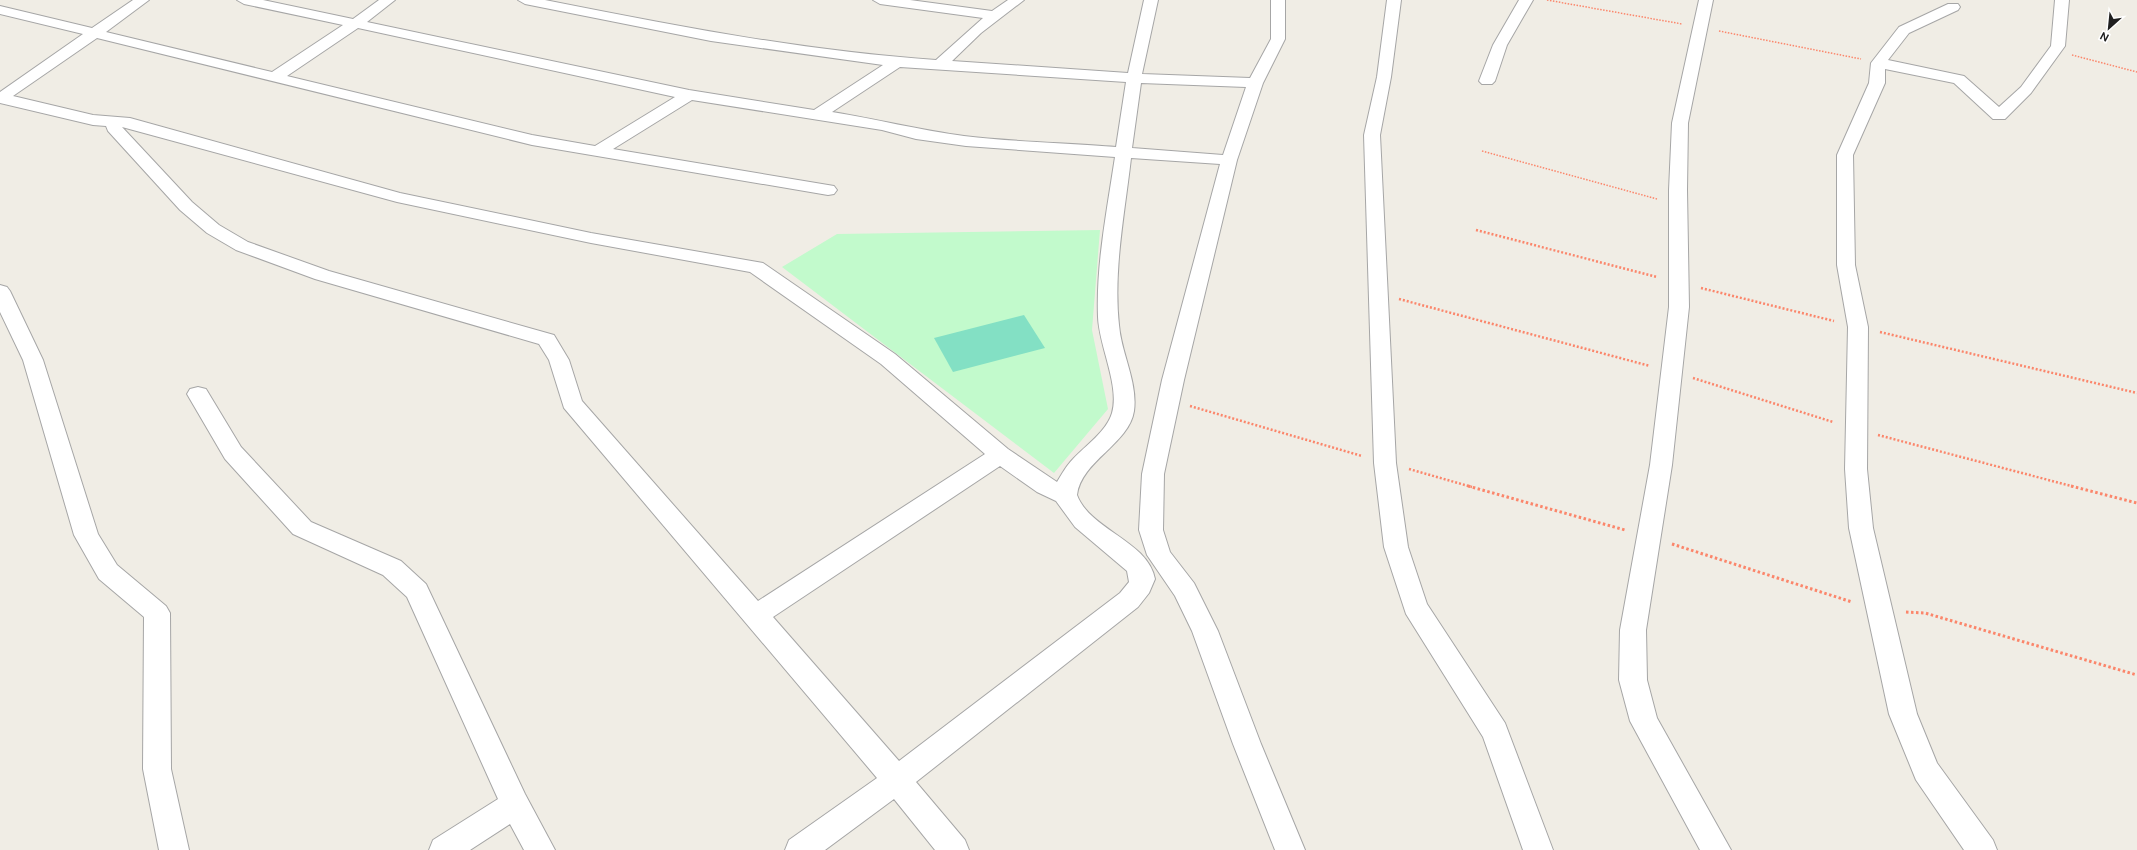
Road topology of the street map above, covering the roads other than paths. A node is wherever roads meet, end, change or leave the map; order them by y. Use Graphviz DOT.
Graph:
graph roads {
  1 [pos="142,0"];
  2 [pos="244,0"];
  3 [pos="388,0"];
  4 [pos="524,0"];
  5 [pos="882,0"];
  6 [pos="1017,0"];
  7 [pos="1151,0"];
  8 [pos="1278,0"];
  9 [pos="1394,0"];
  10 [pos="1526,0"];
  11 [pos="1706,0"];
  12 [pos="2062,0"];
  13 [pos="1953,7"];
  14 [pos="0,10"];
  15 [pos="993,15"];
  16 [pos="355,24"];
  17 [pos="92,33"];
  18 [pos="897,62"];
  19 [pos="1878,63"];
  20 [pos="939,66"];
  21 [pos="276,76"];
  22 [pos="1134,78"];
  23 [pos="1487,81"];
  24 [pos="1255,84"];
  25 [pos="689,95"];
  26 [pos="1,98"];
  27 [pos="817,115"];
  28 [pos="115,122"];
  29 [pos="599,150"];
  30 [pos="1124,152"];
  31 [pos="1229,160"];
  32 [pos="828,190"];
  33 [pos="0,291"];
  34 [pos="198,394"];
  35 [pos="1000,455"];
  36 [pos="1064,496"];
  37 [pos="1160,555"];
  38 [pos="1136,564"];
  39 [pos="756,616"];
  40 [pos="897,780"];
  41 [pos="515,804"];
  42 [pos="174,850"];
  43 [pos="444,850"];
  44 [pos="540,850"];
  45 [pos="800,850"];
  46 [pos="954,850"];
  47 [pos="1290,850"];
  48 [pos="1538,850"];
  49 [pos="1716,850"];
  50 [pos="1982,850"];
  1 -- 17 [label="street"];
  2 -- 16 [label="street"];
  3 -- 16 [label="street"];
  4 -- 18 [label="street"];
  5 -- 15 [label="street"];
  6 -- 15 [label="street"];
  7 -- 22 [label="street"];
  8 -- 24 [label="street"];
  9 -- 48 [label="street"];
  10 -- 23 [label="street"];
  11 -- 49 [label="street"];
  12 -- 19 [label="street"];
  13 -- 19 [label="street"];
  14 -- 17 [label="street"];
  15 -- 20 [label="street"];
  16 -- 21 [label="street"];
  16 -- 25 [label="street"];
  17 -- 21 [label="street"];
  17 -- 26 [label="street"];
  18 -- 20 [label="street"];
  18 -- 27 [label="street"];
  19 -- 50 [label="street"];
  20 -- 22 [label="street"];
  21 -- 29 [label="street"];
  22 -- 24 [label="street"];
  22 -- 30 [label="street"];
  24 -- 31 [label="street"];
  25 -- 27 [label="street"];
  25 -- 29 [label="street"];
  26 -- 28 [label="street"];
  27 -- 30 [label="street"];
  28 -- 35 [label="street"];
  28 -- 39 [label="street"];
  29 -- 32 [label="street"];
  30 -- 31 [label="street"];
  30 -- 36 [label="street"];
  31 -- 37 [label="street"];
  33 -- 42 [label="street"];
  34 -- 41 [label="street"];
  35 -- 36 [label="street"];
  35 -- 39 [label="street"];
  36 -- 38 [label="street"];
  37 -- 38 [label="street"];
  37 -- 47 [label="street"];
  38 -- 40 [label="street"];
  39 -- 40 [label="street"];
  40 -- 45 [label="street"];
  40 -- 46 [label="street"];
  41 -- 43 [label="street"];
  41 -- 44 [label="street"];
}
